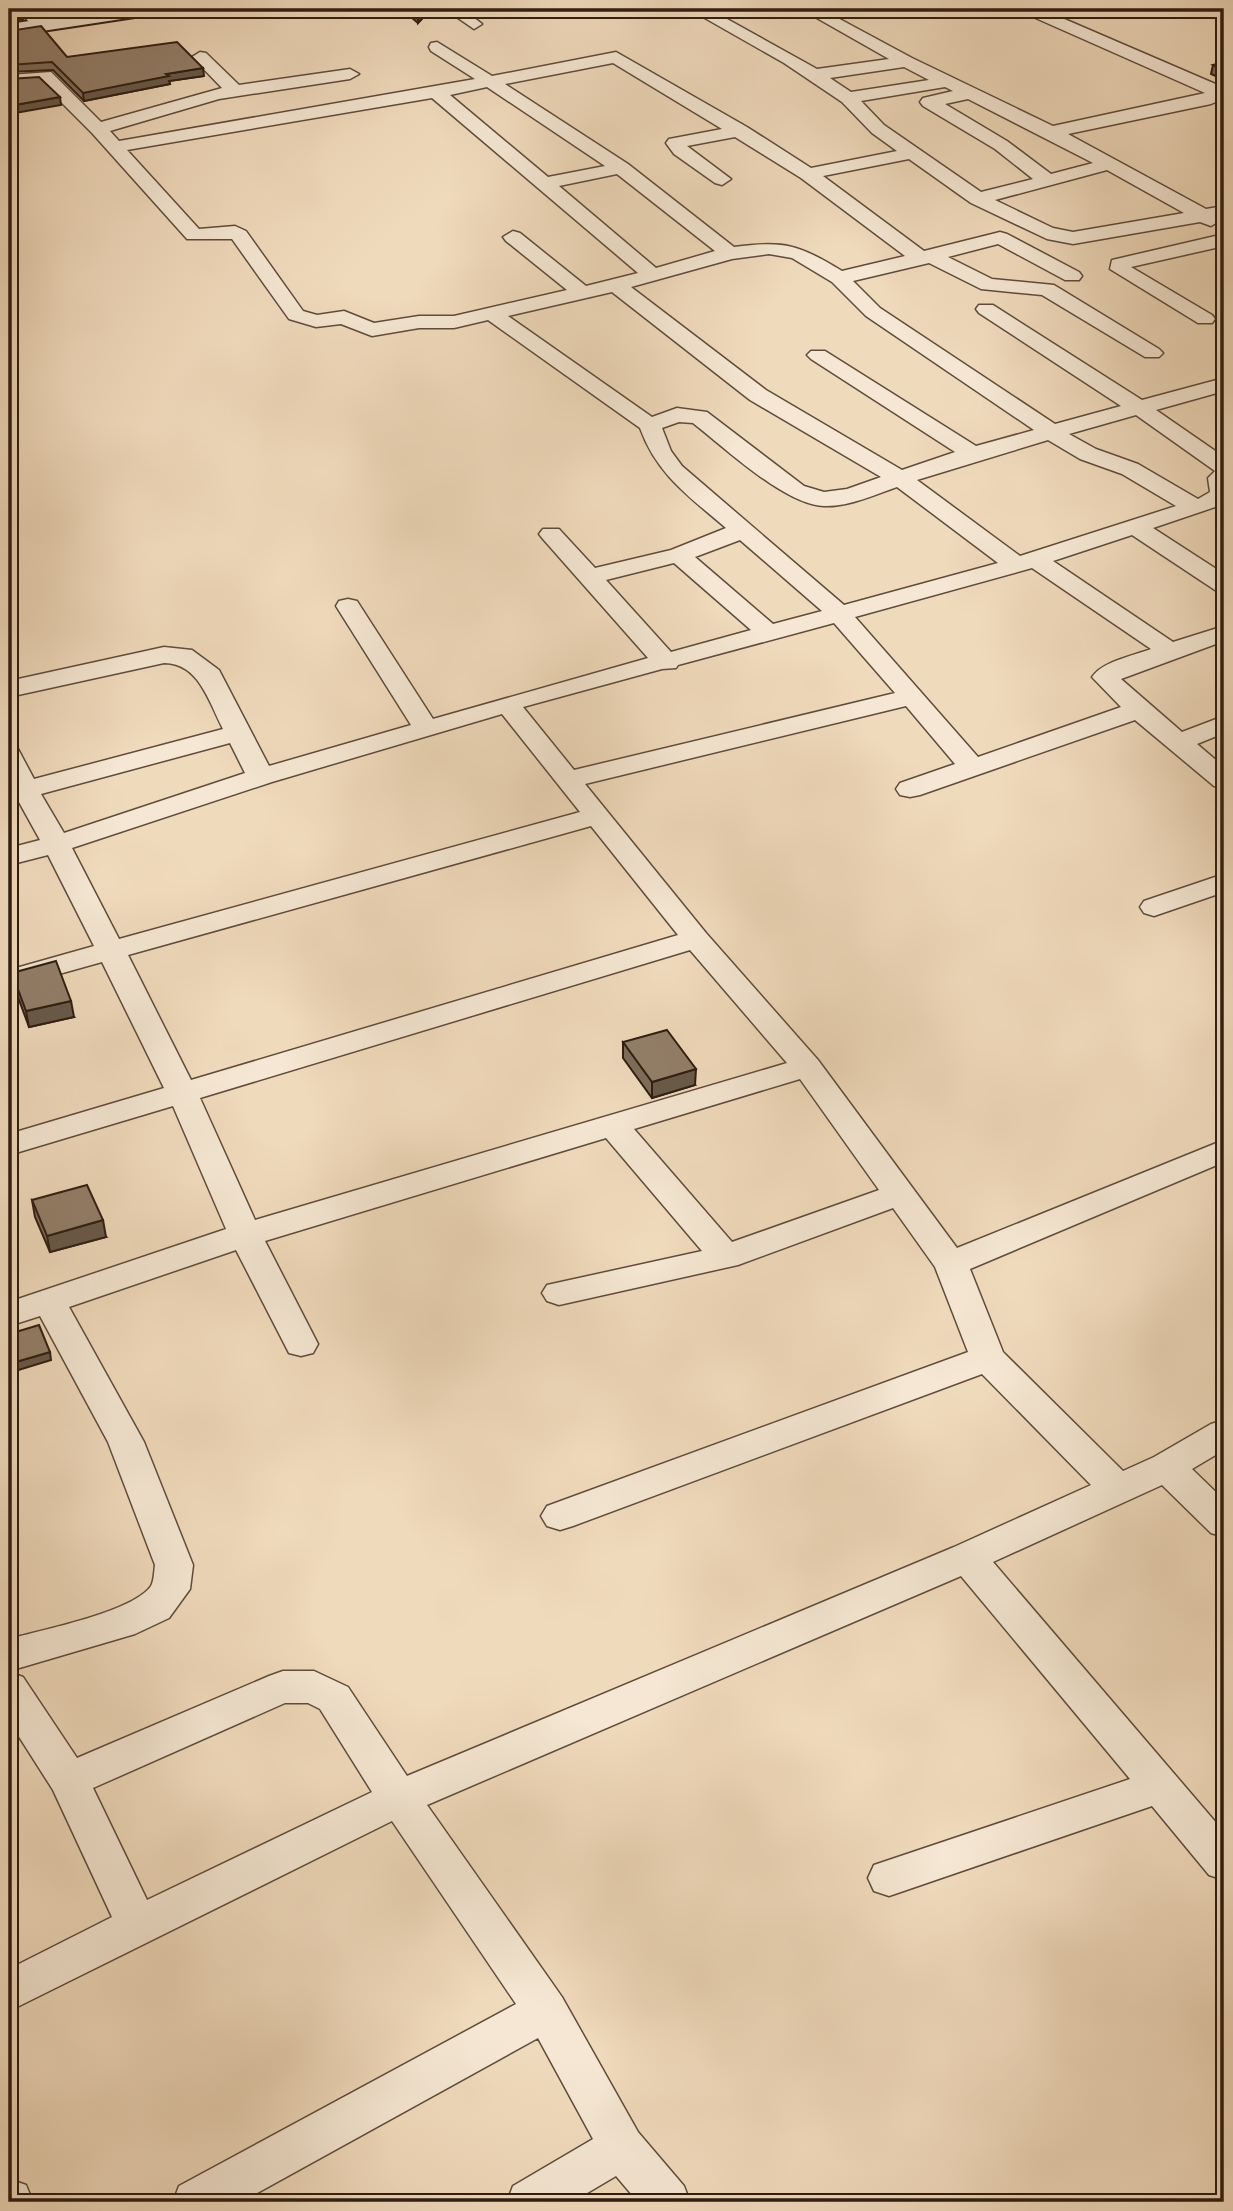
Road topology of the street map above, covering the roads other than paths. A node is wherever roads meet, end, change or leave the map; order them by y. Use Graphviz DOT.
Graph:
graph roads {
  1 [pos="26,9"];
  2 [pos="148,9"];
  3 [pos="453,9"];
  4 [pos="697,9"];
  5 [pos="809,9"];
  6 [pos="1028,9"];
  7 [pos="119,11"];
  8 [pos="474,24"];
  9 [pos="40,25"];
  10 [pos="9,30"];
  11 [pos="437,47"];
  12 [pos="200,57"];
  13 [pos="906,62"];
  14 [pos="350,74"];
  15 [pos="814,75"];
  16 [pos="9,80"];
  17 [pos="489,82"];
  18 [pos="947,82"];
  19 [pos="235,91"];
  20 [pos="436,92"];
  21 [pos="970,93"];
  22 [pos="849,98"];
  23 [pos="98,129"];
  24 [pos="741,131"];
  25 [pos="1051,132"];
  26 [pos="114,147"];
  27 [pos="913,153"];
  28 [pos="1110,164"];
  29 [pos="621,168"];
  30 [pos="808,174"];
  31 [pos="722,178"];
  32 [pos="1047,180"];
  33 [pos="544,183"];
  34 [pos="978,198"];
  35 [pos="1224,212"];
  36 [pos="1204,216"];
  37 [pos="1224,227"];
  38 [pos="513,237"];
  39 [pos="1224,240"];
  40 [pos="730,253"];
  41 [pos="927,258"];
  42 [pos="1119,264"];
  43 [pos="653,275"];
  44 [pos="1072,276"];
  45 [pos="839,278"];
  46 [pos="616,285"];
  47 [pos="1035,287"];
  48 [pos="583,293"];
  49 [pos="986,309"];
  50 [pos="494,315"];
  51 [pos="1205,318"];
  52 [pos="1152,354"];
  53 [pos="818,355"];
  54 [pos="1224,384"];
  55 [pos="1139,407"];
  56 [pos="650,425"];
  57 [pos="1051,431"];
  58 [pos="973,454"];
  59 [pos="900,479"];
  60 [pos="1223,479"];
  61 [pos="1195,507"];
  62 [pos="1134,526"];
  63 [pos="743,530"];
  64 [pos="551,534"];
  65 [pos="679,555"];
  66 [pos="1025,562"];
  67 [pos="590,578"];
  68 [pos="1224,585"];
  69 [pos="348,606"];
  70 [pos="839,613"];
  71 [pos="1224,633"];
  72 [pos="769,634"];
  73 [pos="1170,651"];
  74 [pos="667,663"];
  75 [pos="9,689"];
  76 [pos="912,697"];
  77 [pos="507,704"];
  78 [pos="1139,710"];
  79 [pos="1224,724"];
  80 [pos="427,730"];
  81 [pos="239,733"];
  82 [pos="1180,742"];
  83 [pos="9,755"];
  84 [pos="972,767"];
  85 [pos="261,777"];
  86 [pos="567,780"];
  87 [pos="1224,780"];
  88 [pos="910,789"];
  89 [pos="25,790"];
  90 [pos="597,816"];
  91 [pos="57,845"];
  92 [pos="9,858"];
  93 [pos="1224,883"];
  94 [pos="1154,906"];
  95 [pos="696,939"];
  96 [pos="109,951"];
  97 [pos="9,979"];
  98 [pos="807,1067"];
  99 [pos="183,1094"];
  100 [pos="613,1125"];
  101 [pos="9,1145"];
  102 [pos="1224,1150"];
  103 [pos="900,1194"];
  104 [pos="245,1235"];
  105 [pos="726,1257"];
  106 [pos="951,1264"];
  107 [pos="559,1293"];
  108 [pos="49,1303"];
  109 [pos="9,1314"];
  110 [pos="301,1344"];
  111 [pos="988,1357"];
  112 [pos="1224,1433"];
  113 [pos="1167,1467"];
  114 [pos="1119,1489"];
  115 [pos="560,1516"];
  116 [pos="1224,1523"];
  117 [pos="967,1557"];
  118 [pos="9,1655"];
  119 [pos="9,1688"];
  120 [pos="69,1780"];
  121 [pos="1160,1786"];
  122 [pos="399,1798"];
  123 [pos="1224,1862"];
  124 [pos="889,1878"];
  125 [pos="137,1924"];
  126 [pos="9,1991"];
  127 [pos="547,2011"];
  128 [pos="622,2147"];
  129 [pos="196,2202"];
  130 [pos="530,2202"];
  131 [pos="667,2202"];
  1 -- 9 [label="street"];
  2 -- 7 [label="main road"];
  3 -- 8 [label="street"];
  4 -- 15 [label="street"];
  5 -- 13 [label="street"];
  6 -- 25 [label="street"];
  7 -- 9 [label="main road"];
  9 -- 10 [label="main road"];
  11 -- 17 [label="street"];
  12 -- 19 [label="street"];
  13 -- 15 [label="street"];
  13 -- 18 [label="street"];
  14 -- 19 [label="street"];
  15 -- 22 [label="street"];
  16 -- 23 [label="street"];
  17 -- 20 [label="street"];
  17 -- 24 [label="street"];
  17 -- 29 [label="street"];
  18 -- 21 [label="street"];
  18 -- 22 [label="street"];
  19 -- 23 [label="street"];
  20 -- 26 [label="street"];
  20 -- 33 [label="street"];
  21 -- 25 [label="street"];
  21 -- 32 [label="street"];
  22 -- 27 [label="street"];
  23 -- 26 [label="street"];
  24 -- 30 [label="street"];
  24 -- 31 [label="street"];
  25 -- 28 [label="street"];
  26 -- 50 [label="street"];
  27 -- 30 [label="street"];
  27 -- 34 [label="street"];
  28 -- 32 [label="street"];
  28 -- 36 [label="street"];
  29 -- 33 [label="street"];
  29 -- 40 [label="street"];
  30 -- 41 [label="street"];
  32 -- 34 [label="street"];
  33 -- 43 [label="street"];
  34 -- 36 [label="street"];
  35 -- 36 [label="street"];
  36 -- 37 [label="street"];
  38 -- 48 [label="street"];
  39 -- 42 [label="street"];
  40 -- 43 [label="street"];
  40 -- 45 [label="street"];
  41 -- 44 [label="street"];
  41 -- 45 [label="street"];
  41 -- 47 [label="street"];
  42 -- 44 [label="street"];
  42 -- 51 [label="street"];
  43 -- 46 [label="street"];
  44 -- 47 [label="street"];
  45 -- 57 [label="street"];
  46 -- 48 [label="street"];
  46 -- 59 [label="street"];
  47 -- 52 [label="street"];
  48 -- 50 [label="street"];
  49 -- 55 [label="street"];
  50 -- 56 [label="street"];
  53 -- 58 [label="street"];
  54 -- 55 [label="street"];
  55 -- 57 [label="street"];
  55 -- 60 [label="street"];
  56 -- 59 [label="street"];
  56 -- 63 [label="street"];
  57 -- 58 [label="street"];
  57 -- 61 [label="street"];
  58 -- 59 [label="street"];
  59 -- 66 [label="street"];
  60 -- 61 [label="street"];
  61 -- 62 [label="street"];
  62 -- 66 [label="street"];
  62 -- 68 [label="street"];
  63 -- 65 [label="street"];
  63 -- 70 [label="street"];
  64 -- 67 [label="street"];
  65 -- 67 [label="street"];
  65 -- 72 [label="street"];
  66 -- 70 [label="street"];
  66 -- 73 [label="street"];
  67 -- 74 [label="street"];
  69 -- 80 [label="street"];
  70 -- 72 [label="street"];
  70 -- 76 [label="street"];
  71 -- 73 [label="street"];
  72 -- 74 [label="street"];
  73 -- 78 [label="street"];
  74 -- 77 [label="street"];
  75 -- 81 [label="street"];
  76 -- 84 [label="street"];
  76 -- 86 [label="street"];
  77 -- 80 [label="street"];
  77 -- 86 [label="street"];
  78 -- 82 [label="street"];
  78 -- 84 [label="street"];
  79 -- 82 [label="street"];
  80 -- 85 [label="street"];
  81 -- 85 [label="street"];
  81 -- 89 [label="street"];
  82 -- 87 [label="street"];
  83 -- 89 [label="street"];
  84 -- 88 [label="street"];
  85 -- 91 [label="street"];
  86 -- 90 [label="street"];
  89 -- 91 [label="street"];
  90 -- 95 [label="street"];
  90 -- 96 [label="street"];
  91 -- 92 [label="street"];
  91 -- 96 [label="street"];
  93 -- 94 [label="street"];
  95 -- 98 [label="street"];
  95 -- 99 [label="street"];
  96 -- 97 [label="street"];
  96 -- 99 [label="street"];
  98 -- 100 [label="street"];
  98 -- 103 [label="street"];
  99 -- 101 [label="street"];
  99 -- 104 [label="street"];
  100 -- 104 [label="street"];
  100 -- 105 [label="street"];
  102 -- 106 [label="street"];
  103 -- 105 [label="street"];
  103 -- 106 [label="street"];
  104 -- 108 [label="street"];
  104 -- 110 [label="street"];
  105 -- 107 [label="street"];
  106 -- 111 [label="street"];
  108 -- 109 [label="street"];
  108 -- 118 [label="street"];
  111 -- 114 [label="street"];
  111 -- 115 [label="street"];
  112 -- 113 [label="street"];
  113 -- 114 [label="street"];
  113 -- 116 [label="street"];
  114 -- 117 [label="street"];
  117 -- 121 [label="street"];
  117 -- 122 [label="street"];
  119 -- 120 [label="street"];
  120 -- 122 [label="street"];
  120 -- 125 [label="street"];
  121 -- 123 [label="street"];
  121 -- 124 [label="street"];
  122 -- 125 [label="street"];
  122 -- 127 [label="street"];
  125 -- 126 [label="street"];
  127 -- 128 [label="street"];
  127 -- 129 [label="street"];
  128 -- 130 [label="street"];
  128 -- 131 [label="street"];
}
